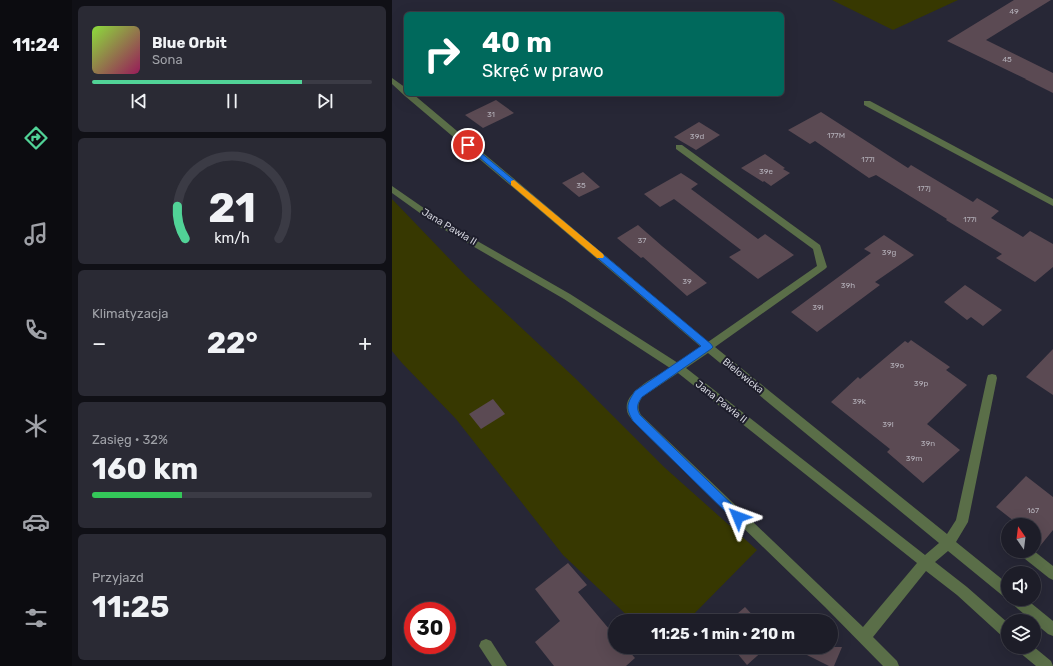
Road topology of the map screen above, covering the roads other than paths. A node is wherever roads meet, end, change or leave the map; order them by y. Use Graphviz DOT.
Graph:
graph roads {
  1 [pos="392,80"];
  2 [pos="404,90"];
  3 [pos="410,96"];
  4 [pos="867,103"];
  5 [pos="679,147"];
  6 [pos="392,189"];
  7 [pos="1053,203"];
  8 [pos="708,347"];
  9 [pos="678,368"];
  10 [pos="992,378"];
  11 [pos="948,543"];
  12 [pos="1033,558"];
  13 [pos="925,563"];
  14 [pos="1053,574"];
  15 [pos="1001,586"];
  16 [pos="1025,606"];
  17 [pos="1001,626"];
  18 [pos="1053,629"];
  19 [pos="864,636"];
  20 [pos="486,646"];
  21 [pos="1032,654"];
  22 [pos="500,666"];
  23 [pos="892,666"];
  24 [pos="1046,666"];
  1 -- 2 [label="street"];
  3 -- 8 [label="street, Bielowicka"];
  4 -- 7 [label="street"];
  5 -- 8 [label="street"];
  6 -- 9 [label="street, Jana Pawła II"];
  8 -- 9 [label="street"];
  8 -- 11 [label="street, Bielowicka"];
  9 -- 13 [label="street, Jana Pawła II"];
  9 -- 19 [label="street"];
  10 -- 11 [label="street"];
  11 -- 13 [label="street"];
  11 -- 15 [label="street, Bielowicka"];
  12 -- 14 [label="street"];
  13 -- 17 [label="street, Jana Pawła II"];
  13 -- 19 [label="street"];
  16 -- 18 [label="street"];
  19 -- 23 [label="street"];
  20 -- 22 [label="street"];
  21 -- 24 [label="street"];
}
